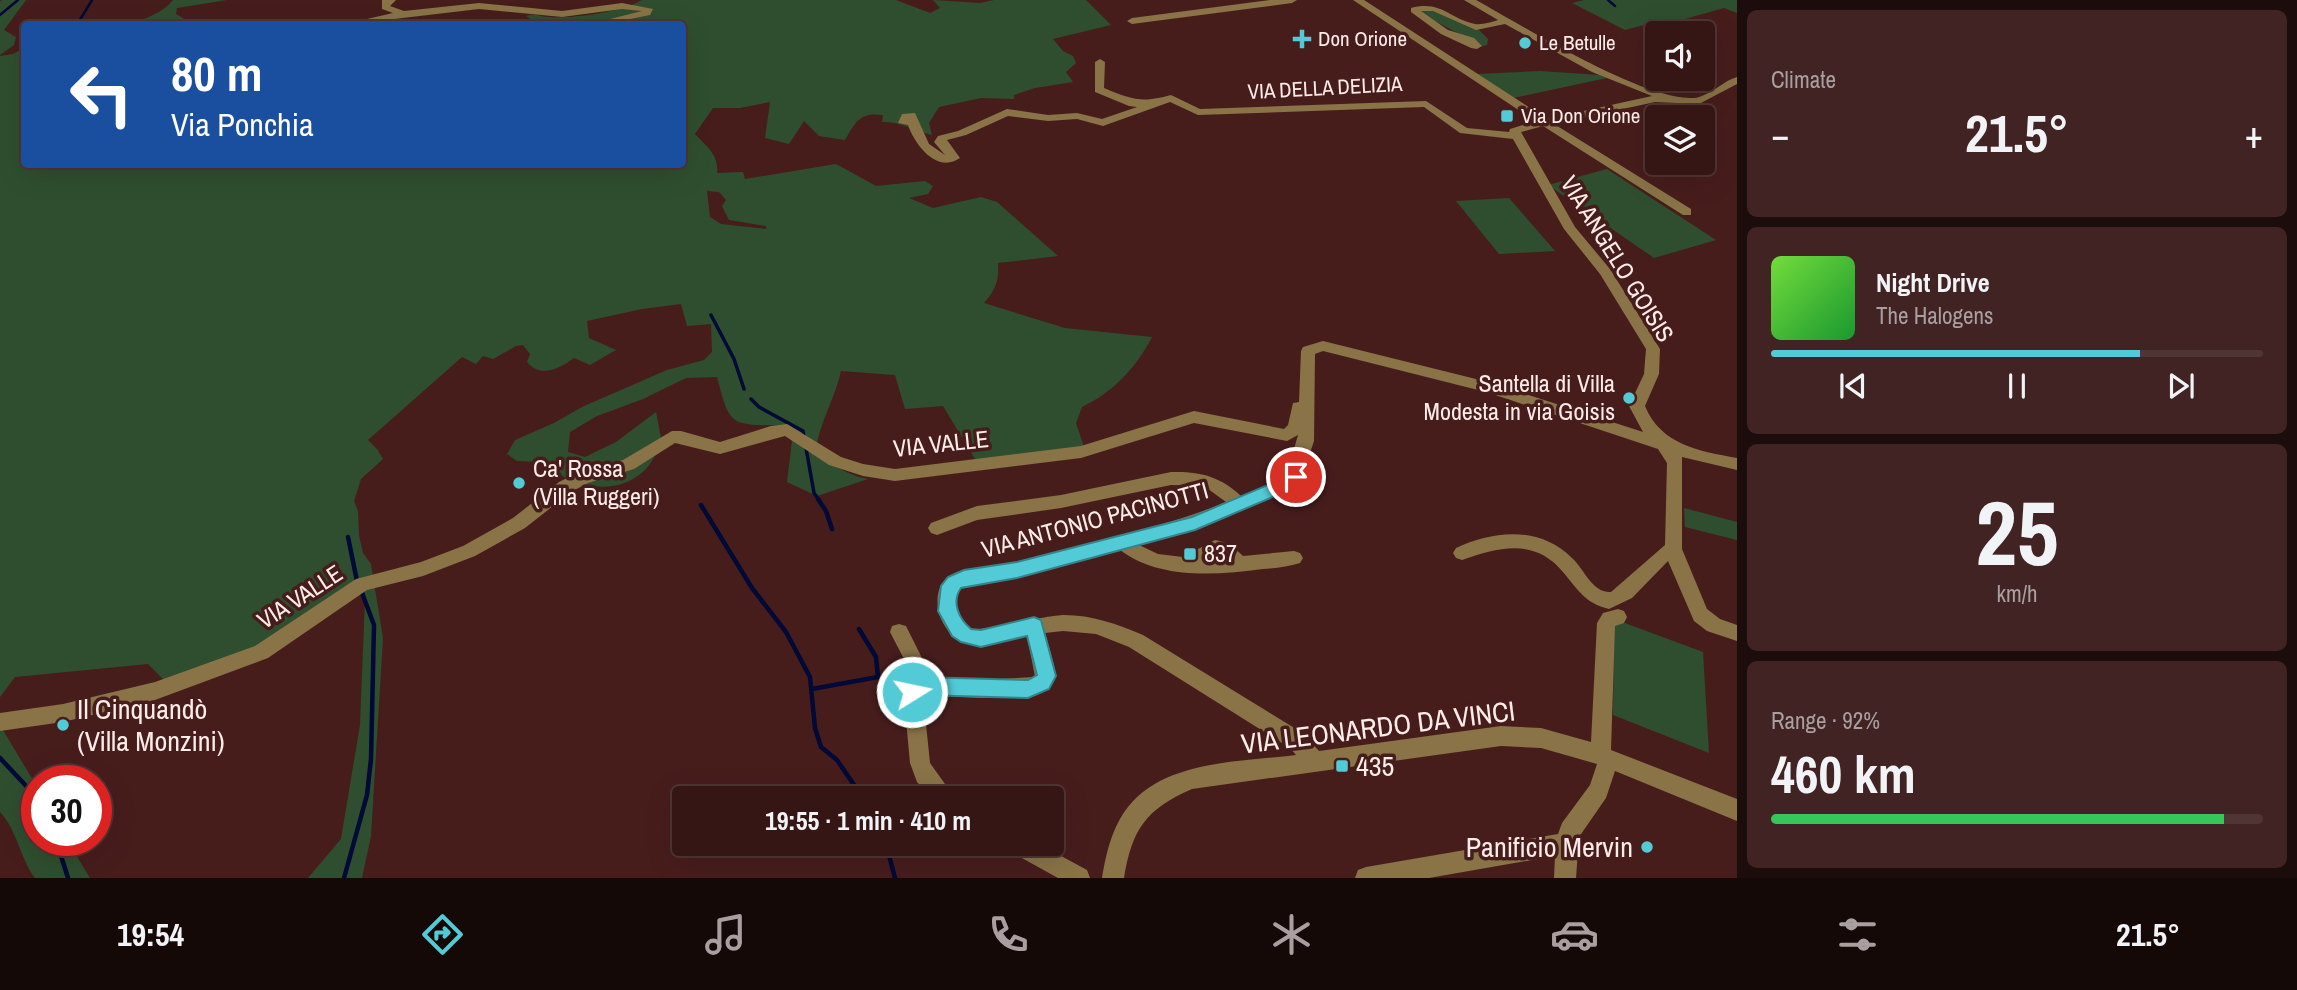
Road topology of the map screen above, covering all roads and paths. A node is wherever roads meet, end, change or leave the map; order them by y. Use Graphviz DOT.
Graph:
graph roads {
  1 [pos="391,0"];
  2 [pos="1292,0"];
  3 [pos="1358,0"];
  4 [pos="1469,0"];
  5 [pos="403,14"];
  6 [pos="1506,20"];
  7 [pos="371,21"];
  8 [pos="612,21"];
  9 [pos="1132,22"];
  10 [pos="1454,37"];
  11 [pos="1100,62"];
  12 [pos="1737,80"];
  13 [pos="1171,98"];
  14 [pos="1669,99"];
  15 [pos="1544,122"];
  16 [pos="904,123"];
  17 [pos="1516,136"];
  18 [pos="1687,212"];
  19 [pos="1306,398"];
  20 [pos="1664,445"];
  21 [pos="1737,464"];
  22 [pos="1239,505"];
  23 [pos="937,528"];
  24 [pos="1123,542"];
  25 [pos="1673,549"];
  26 [pos="1462,553"];
  27 [pos="1294,558"];
  28 [pos="1618,617"];
  29 [pos="1034,626"];
  30 [pos="899,632"];
  31 [pos="1737,633"];
  32 [pos="919,686"];
  33 [pos="0,723"];
  34 [pos="1605,757"];
  35 [pos="1314,761"];
  36 [pos="934,786"];
  37 [pos="1737,810"];
  38 [pos="1566,843"];
  39 [pos="1040,856"];
  40 [pos="1079,878"];
  41 [pos="1113,878"];
  42 [pos="1366,878"];
  43 [pos="1565,878"];
  1 -- 5 [label="street"];
  2 -- 9 [label="street"];
  3 -- 15 [label="street"];
  4 -- 6 [label="street"];
  5 -- 7 [label="street"];
  5 -- 8 [label="street"];
  6 -- 10 [label="street"];
  6 -- 14 [label="street"];
  11 -- 13 [label="street"];
  12 -- 14 [label="street"];
  13 -- 16 [label="street"];
  13 -- 17 [label="street, VIA DELLA DELIZIA"];
  14 -- 15 [label="street"];
  15 -- 17 [label="street"];
  15 -- 18 [label="street"];
  17 -- 20 [label="street, VIA ANGELO GOISIS"];
  19 -- 20 [label="street, VIA VALLE"];
  19 -- 22 [label="street, VIA ANTONIO PACINOTTI"];
  19 -- 33 [label="street, VIA VALLE"];
  20 -- 21 [label="street"];
  20 -- 25 [label="street"];
  22 -- 23 [label="street, VIA ANTONIO PACINOTTI"];
  22 -- 24 [label="street, VIA ANTONIO PACINOTTI"];
  24 -- 27 [label="street"];
  24 -- 29 [label="street, VIA ANTONIO PACINOTTI"];
  25 -- 26 [label="street"];
  25 -- 31 [label="street"];
  28 -- 34 [label="street"];
  29 -- 32 [label="street"];
  29 -- 35 [label="street, VIA ANTONIO PACINOTTI"];
  30 -- 32 [label="street"];
  32 -- 36 [label="street"];
  34 -- 35 [label="street, VIA LEONARDO DA VINCI"];
  34 -- 37 [label="street, VIA LEONARDO DA VINCI"];
  34 -- 38 [label="street"];
  35 -- 41 [label="street, VIA LEONARDO DA VINCI"];
  38 -- 42 [label="street"];
  38 -- 43 [label="street"];
  39 -- 40 [label="street"];
}
